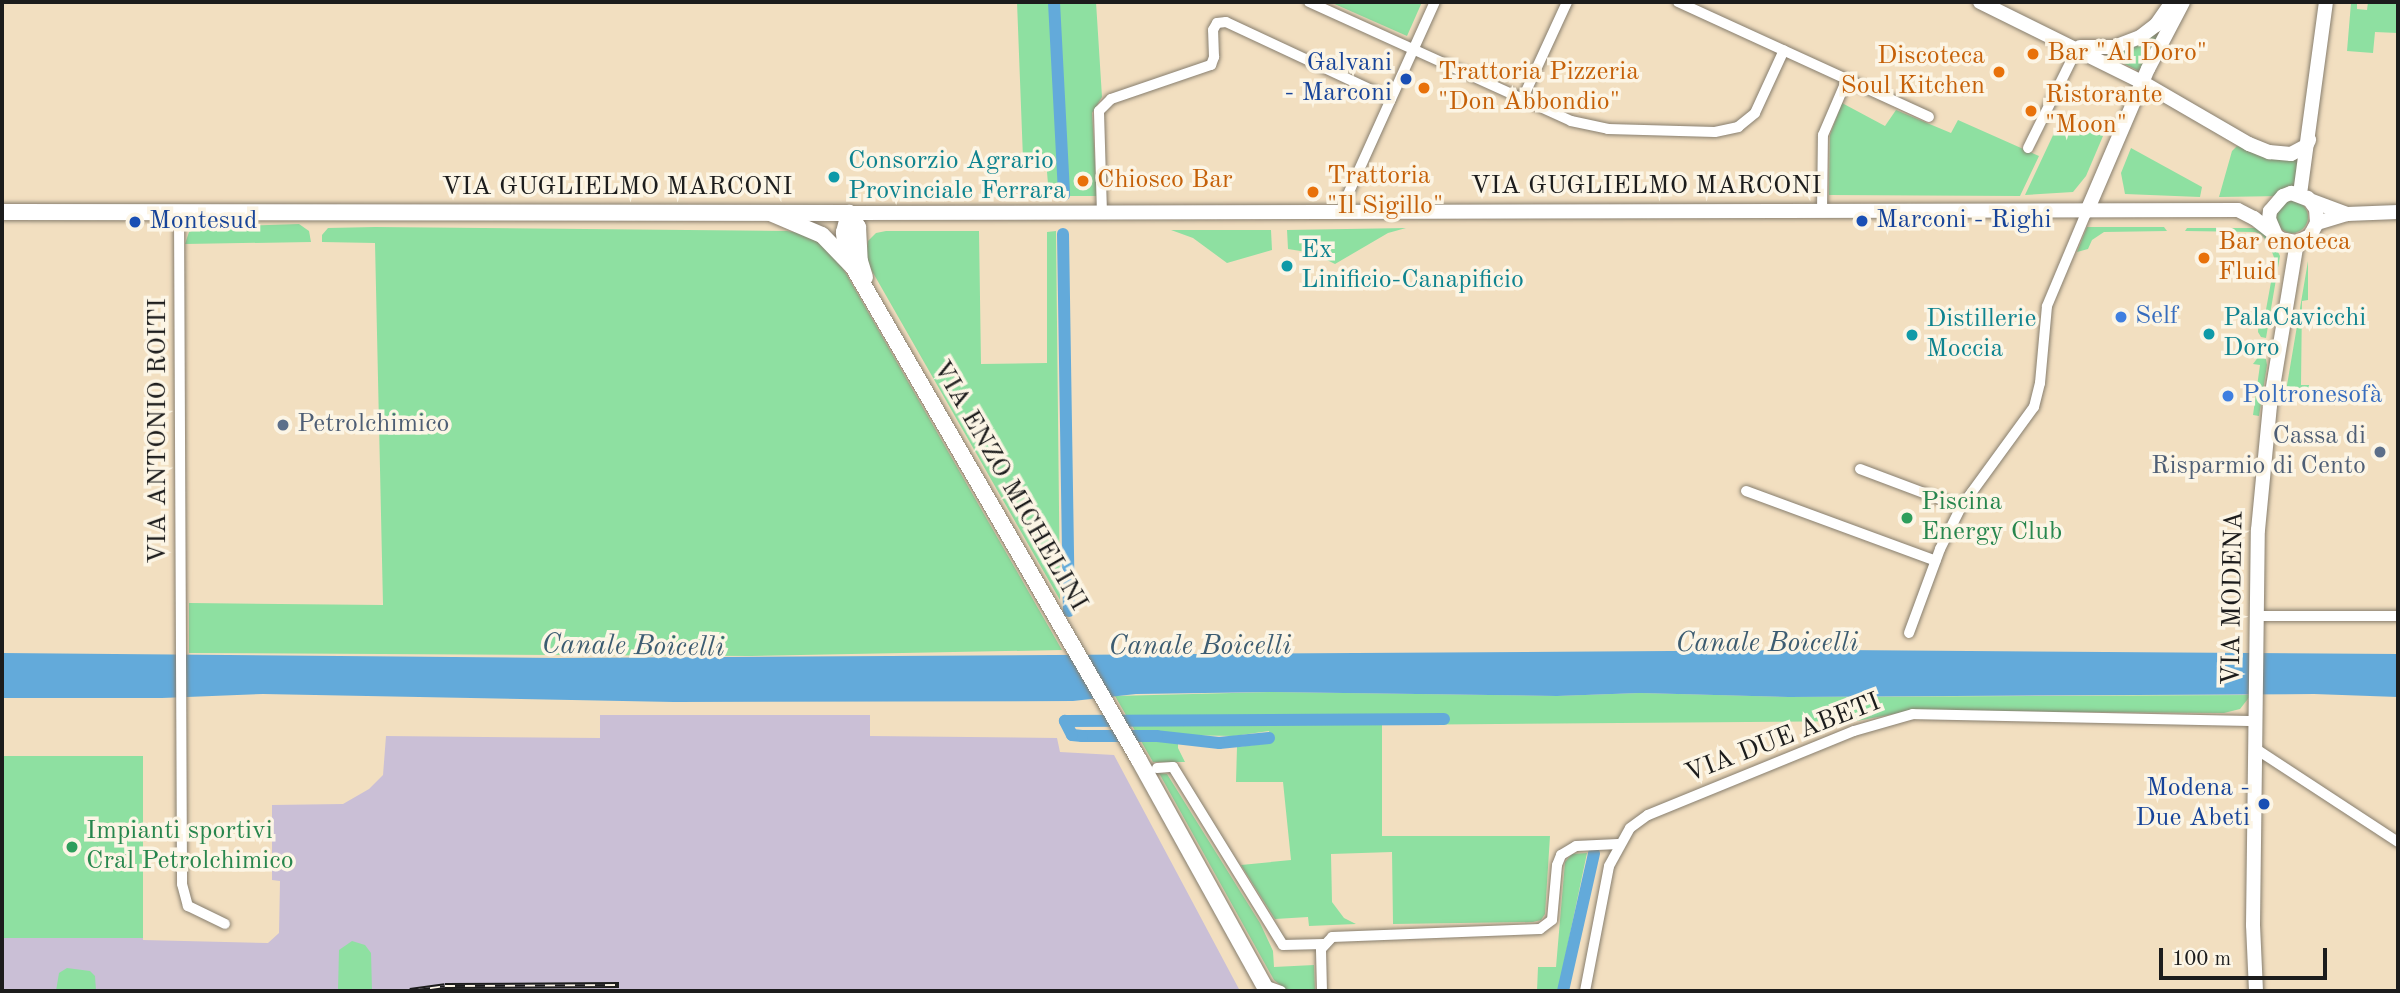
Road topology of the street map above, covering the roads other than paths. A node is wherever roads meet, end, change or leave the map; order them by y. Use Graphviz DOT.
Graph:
graph roads {
  1 [pos="1309,2"];
  2 [pos="1435,2"];
  3 [pos="1567,2"];
  4 [pos="1678,2"];
  5 [pos="1980,2"];
  6 [pos="2172,2"];
  7 [pos="2183,2"];
  8 [pos="2326,2"];
  9 [pos="2076,47"];
  10 [pos="1413,50"];
  11 [pos="1784,50"];
  12 [pos="1847,79"];
  13 [pos="2142,82"];
  14 [pos="1391,99"];
  15 [pos="1522,100"];
  16 [pos="1929,117"];
  17 [pos="2309,140"];
  18 [pos="2028,148"];
  19 [pos="2304,196"];
  20 [pos="2273,204"];
  21 [pos="2087,211"];
  22 [pos="2238,211"];
  23 [pos="2,212"];
  24 [pos="1340,212"];
  25 [pos="1822,212"];
  26 [pos="2398,212"];
  27 [pos="770,213"];
  28 [pos="849,213"];
  29 [pos="901,213"];
  30 [pos="1102,213"];
  31 [pos="179,214"];
  32 [pos="2347,214"];
  33 [pos="2317,223"];
  34 [pos="2275,233"];
  35 [pos="859,237"];
  36 [pos="2297,242"];
  37 [pos="847,258"];
  38 [pos="872,299"];
  39 [pos="1860,468"];
  40 [pos="1746,491"];
  41 [pos="1961,507"];
  42 [pos="1936,561"];
  43 [pos="2256,616"];
  44 [pos="2398,616"];
  45 [pos="1909,633"];
  46 [pos="2256,721"];
  47 [pos="2256,749"];
  48 [pos="1157,768"];
  49 [pos="2398,842"];
  50 [pos="1618,844"];
  51 [pos="225,924"];
  52 [pos="1324,944"];
  53 [pos="1266,988"];
  54 [pos="1281,991"];
  55 [pos="1322,991"];
  56 [pos="1585,991"];
  57 [pos="2256,991"];
  1 -- 10 [label="street"];
  2 -- 10 [label="street"];
  3 -- 15 [label="street"];
  4 -- 11 [label="street"];
  5 -- 9 [label="main road"];
  6 -- 9 [label="main road"];
  7 -- 13 [label="main road"];
  8 -- 17 [label="main road"];
  9 -- 13 [label="main road"];
  9 -- 18 [label="street"];
  10 -- 14 [label="street"];
  10 -- 15 [label="street"];
  11 -- 12 [label="street"];
  11 -- 15 [label="street"];
  12 -- 16 [label="street"];
  12 -- 25 [label="street"];
  13 -- 17 [label="main road"];
  13 -- 21 [label="main road"];
  14 -- 24 [label="street"];
  14 -- 30 [label="street"];
  17 -- 19 [label="main road"];
  19 -- 20 [label="main road"];
  19 -- 32 [label="main road"];
  19 -- 33 [label="main road"];
  20 -- 22 [label="main road"];
  20 -- 34 [label="main road"];
  21 -- 22 [label="main road, VIA GUGLIELMO MARCONI"];
  21 -- 25 [label="main road, VIA GUGLIELMO MARCONI"];
  21 -- 41 [label="street"];
  22 -- 34 [label="main road"];
  23 -- 31 [label="main road, VIA GUGLIELMO MARCONI"];
  24 -- 25 [label="main road, VIA GUGLIELMO MARCONI"];
  24 -- 30 [label="main road, VIA GUGLIELMO MARCONI"];
  26 -- 32 [label="main road"];
  27 -- 28 [label="main road, VIA GUGLIELMO MARCONI"];
  27 -- 31 [label="main road, VIA GUGLIELMO MARCONI"];
  27 -- 37 [label="main road, VIA ENZO MICHELINI"];
  28 -- 29 [label="main road, VIA GUGLIELMO MARCONI"];
  28 -- 35 [label="main road, VIA ENZO MICHELINI"];
  28 -- 37 [label="main road"];
  29 -- 30 [label="main road, VIA GUGLIELMO MARCONI"];
  29 -- 35 [label="main road"];
  31 -- 51 [label="street, VIA ANTONIO ROITI"];
  32 -- 33 [label="main road"];
  33 -- 36 [label="main road"];
  34 -- 36 [label="main road"];
  35 -- 38 [label="main road, VIA ENZO MICHELINI"];
  36 -- 43 [label="main road, VIA MODENA"];
  37 -- 38 [label="main road, VIA ENZO MICHELINI"];
  38 -- 53 [label="main road, VIA ENZO MICHELINI"];
  39 -- 41 [label="street"];
  40 -- 42 [label="street"];
  41 -- 42 [label="street"];
  42 -- 45 [label="street"];
  43 -- 44 [label="street"];
  43 -- 46 [label="main road, VIA MODENA"];
  46 -- 47 [label="main road, VIA MODENA"];
  46 -- 50 [label="street, VIA DUE ABETI"];
  47 -- 49 [label="street"];
  47 -- 57 [label="main road, VIA MODENA"];
  48 -- 52 [label="street"];
  50 -- 52 [label="street"];
  50 -- 56 [label="street, VIA DUE ABETI"];
  52 -- 55 [label="street"];
  53 -- 54 [label="street"];
}
